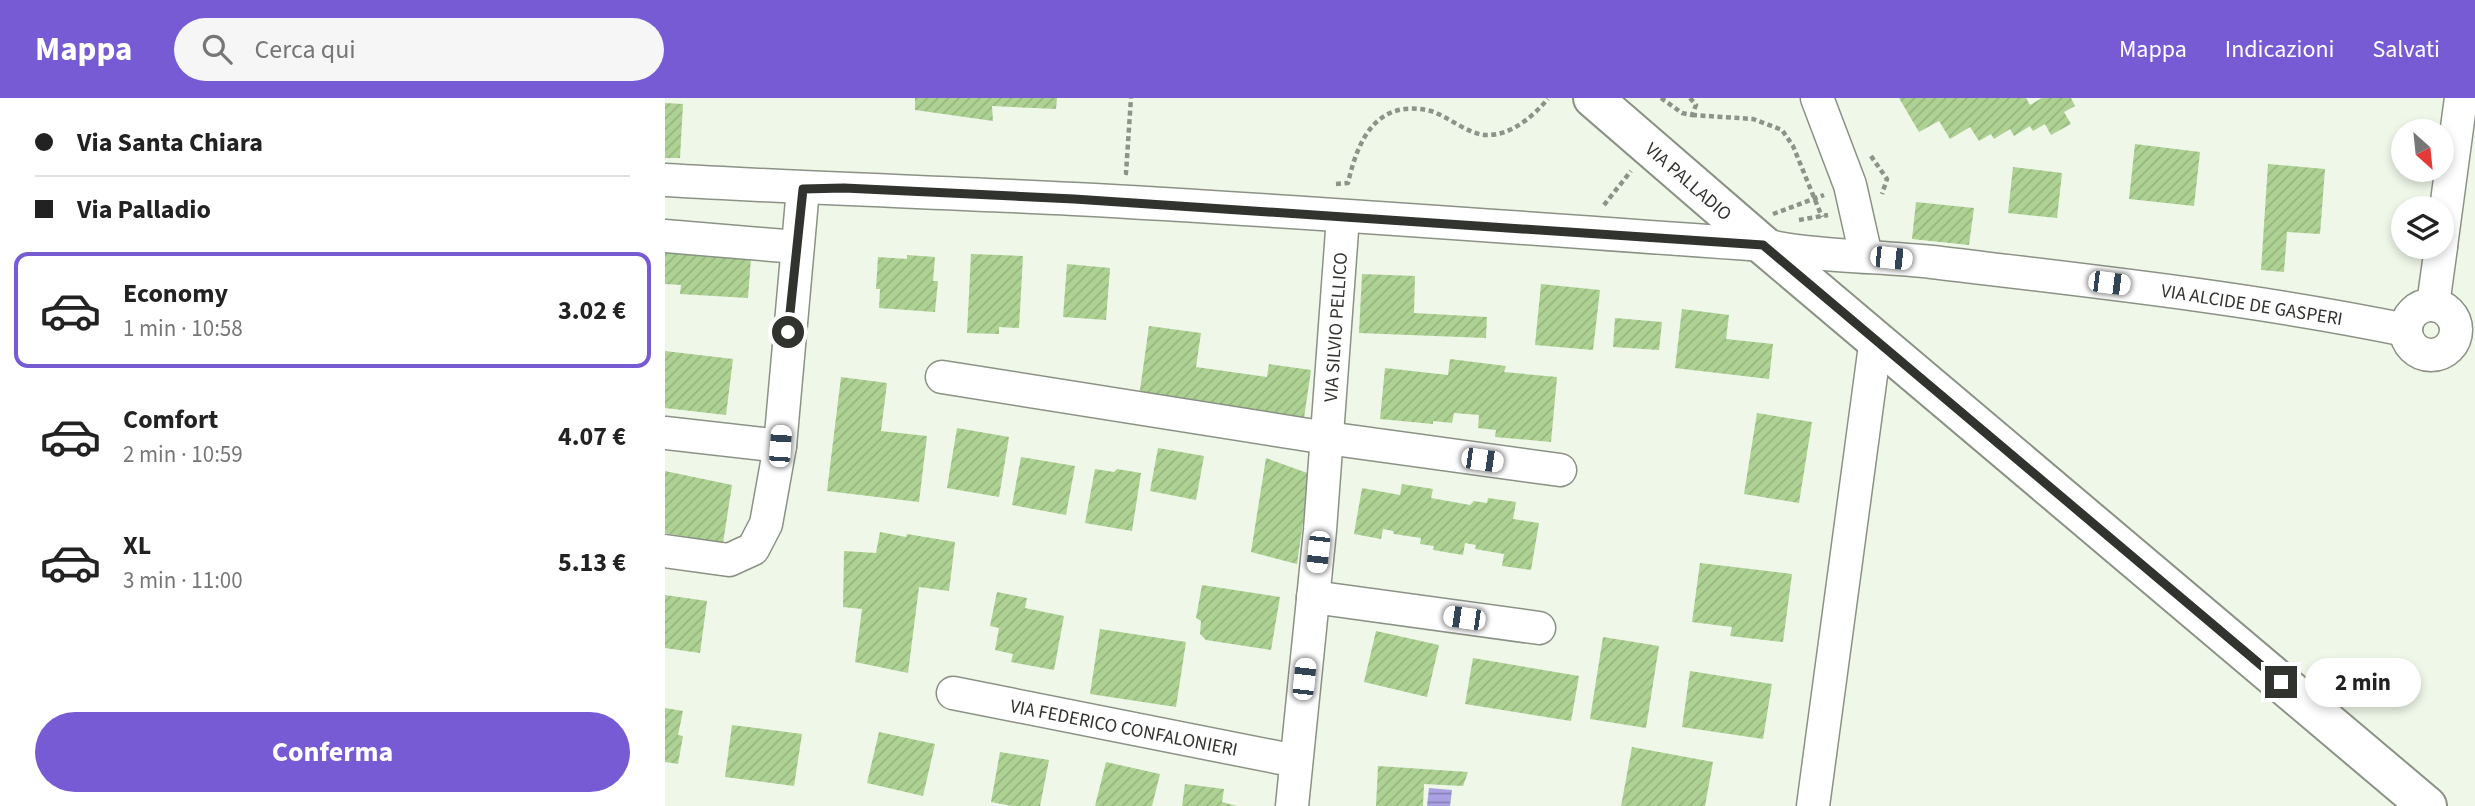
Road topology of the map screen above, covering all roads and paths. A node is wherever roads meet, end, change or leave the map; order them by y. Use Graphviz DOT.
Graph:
graph roads {
  1 [pos="1131,98"];
  2 [pos="1593,98"];
  3 [pos="1661,98"];
  4 [pos="1690,98"];
  5 [pos="1817,98"];
  6 [pos="2461,98"];
  7 [pos="1548,99"];
  8 [pos="1692,116"];
  9 [pos="1868,150"];
  10 [pos="1140,174"];
  11 [pos="665,180"];
  12 [pos="1329,184"];
  13 [pos="803,189"];
  14 [pos="2448,196"];
  15 [pos="1816,198"];
  16 [pos="1855,205"];
  17 [pos="1343,217"];
  18 [pos="1822,217"];
  19 [pos="1795,220"];
  20 [pos="1770,232"];
  21 [pos="665,236"];
  22 [pos="797,247"];
  23 [pos="1866,256"];
  24 [pos="2439,259"];
  25 [pos="2434,305"];
  26 [pos="2406,330"];
  27 [pos="2465,337"];
  28 [pos="1876,338"];
  29 [pos="942,377"];
  30 [pos="665,433"];
  31 [pos="1327,438"];
  32 [pos="780,446"];
  33 [pos="1560,470"];
  34 [pos="665,551"];
  35 [pos="1313,597"];
  36 [pos="1539,628"];
  37 [pos="953,693"];
  38 [pos="1296,761"];
  39 [pos="1292,806"];
  40 [pos="1813,806"];
  41 [pos="2427,806"];
  1 -- 10 [label="path"];
  2 -- 20 [label="main road, VIA PALLADIO"];
  3 -- 8 [label="path"];
  4 -- 8 [label="path"];
  5 -- 16 [label="street"];
  6 -- 14 [label="street"];
  7 -- 12 [label="path"];
  8 -- 15 [label="path"];
  9 -- 16 [label="path"];
  11 -- 13 [label="street, VIA ALCIDE DE GASPERI"];
  13 -- 17 [label="street, VIA ALCIDE DE GASPERI"];
  13 -- 22 [label="street"];
  15 -- 18 [label="path"];
  15 -- 20 [label="path"];
  16 -- 18 [label="path"];
  16 -- 23 [label="street"];
  17 -- 20 [label="street, VIA ALCIDE DE GASPERI"];
  17 -- 31 [label="street, VIA SILVIO PELLICO"];
  18 -- 19 [label="path"];
  20 -- 23 [label="street, VIA ALCIDE DE GASPERI"];
  20 -- 28 [label="main road, VIA PALLADIO"];
  21 -- 22 [label="street"];
  22 -- 32 [label="street"];
  23 -- 26 [label="street, VIA ALCIDE DE GASPERI"];
  24 -- 25 [label="street"];
  25 -- 26 [label="street"];
  25 -- 27 [label="street"];
  26 -- 27 [label="street"];
  28 -- 40 [label="street"];
  28 -- 41 [label="main road, VIA PALLADIO"];
  29 -- 31 [label="street"];
  30 -- 32 [label="street"];
  31 -- 33 [label="street"];
  31 -- 35 [label="street, VIA SILVIO PELLICO"];
  32 -- 34 [label="street"];
  35 -- 36 [label="street"];
  35 -- 38 [label="street, VIA SILVIO PELLICO"];
  37 -- 38 [label="street, VIA FEDERICO CONFALONIERI"];
  38 -- 39 [label="street, VIA SILVIO PELLICO"];
}
